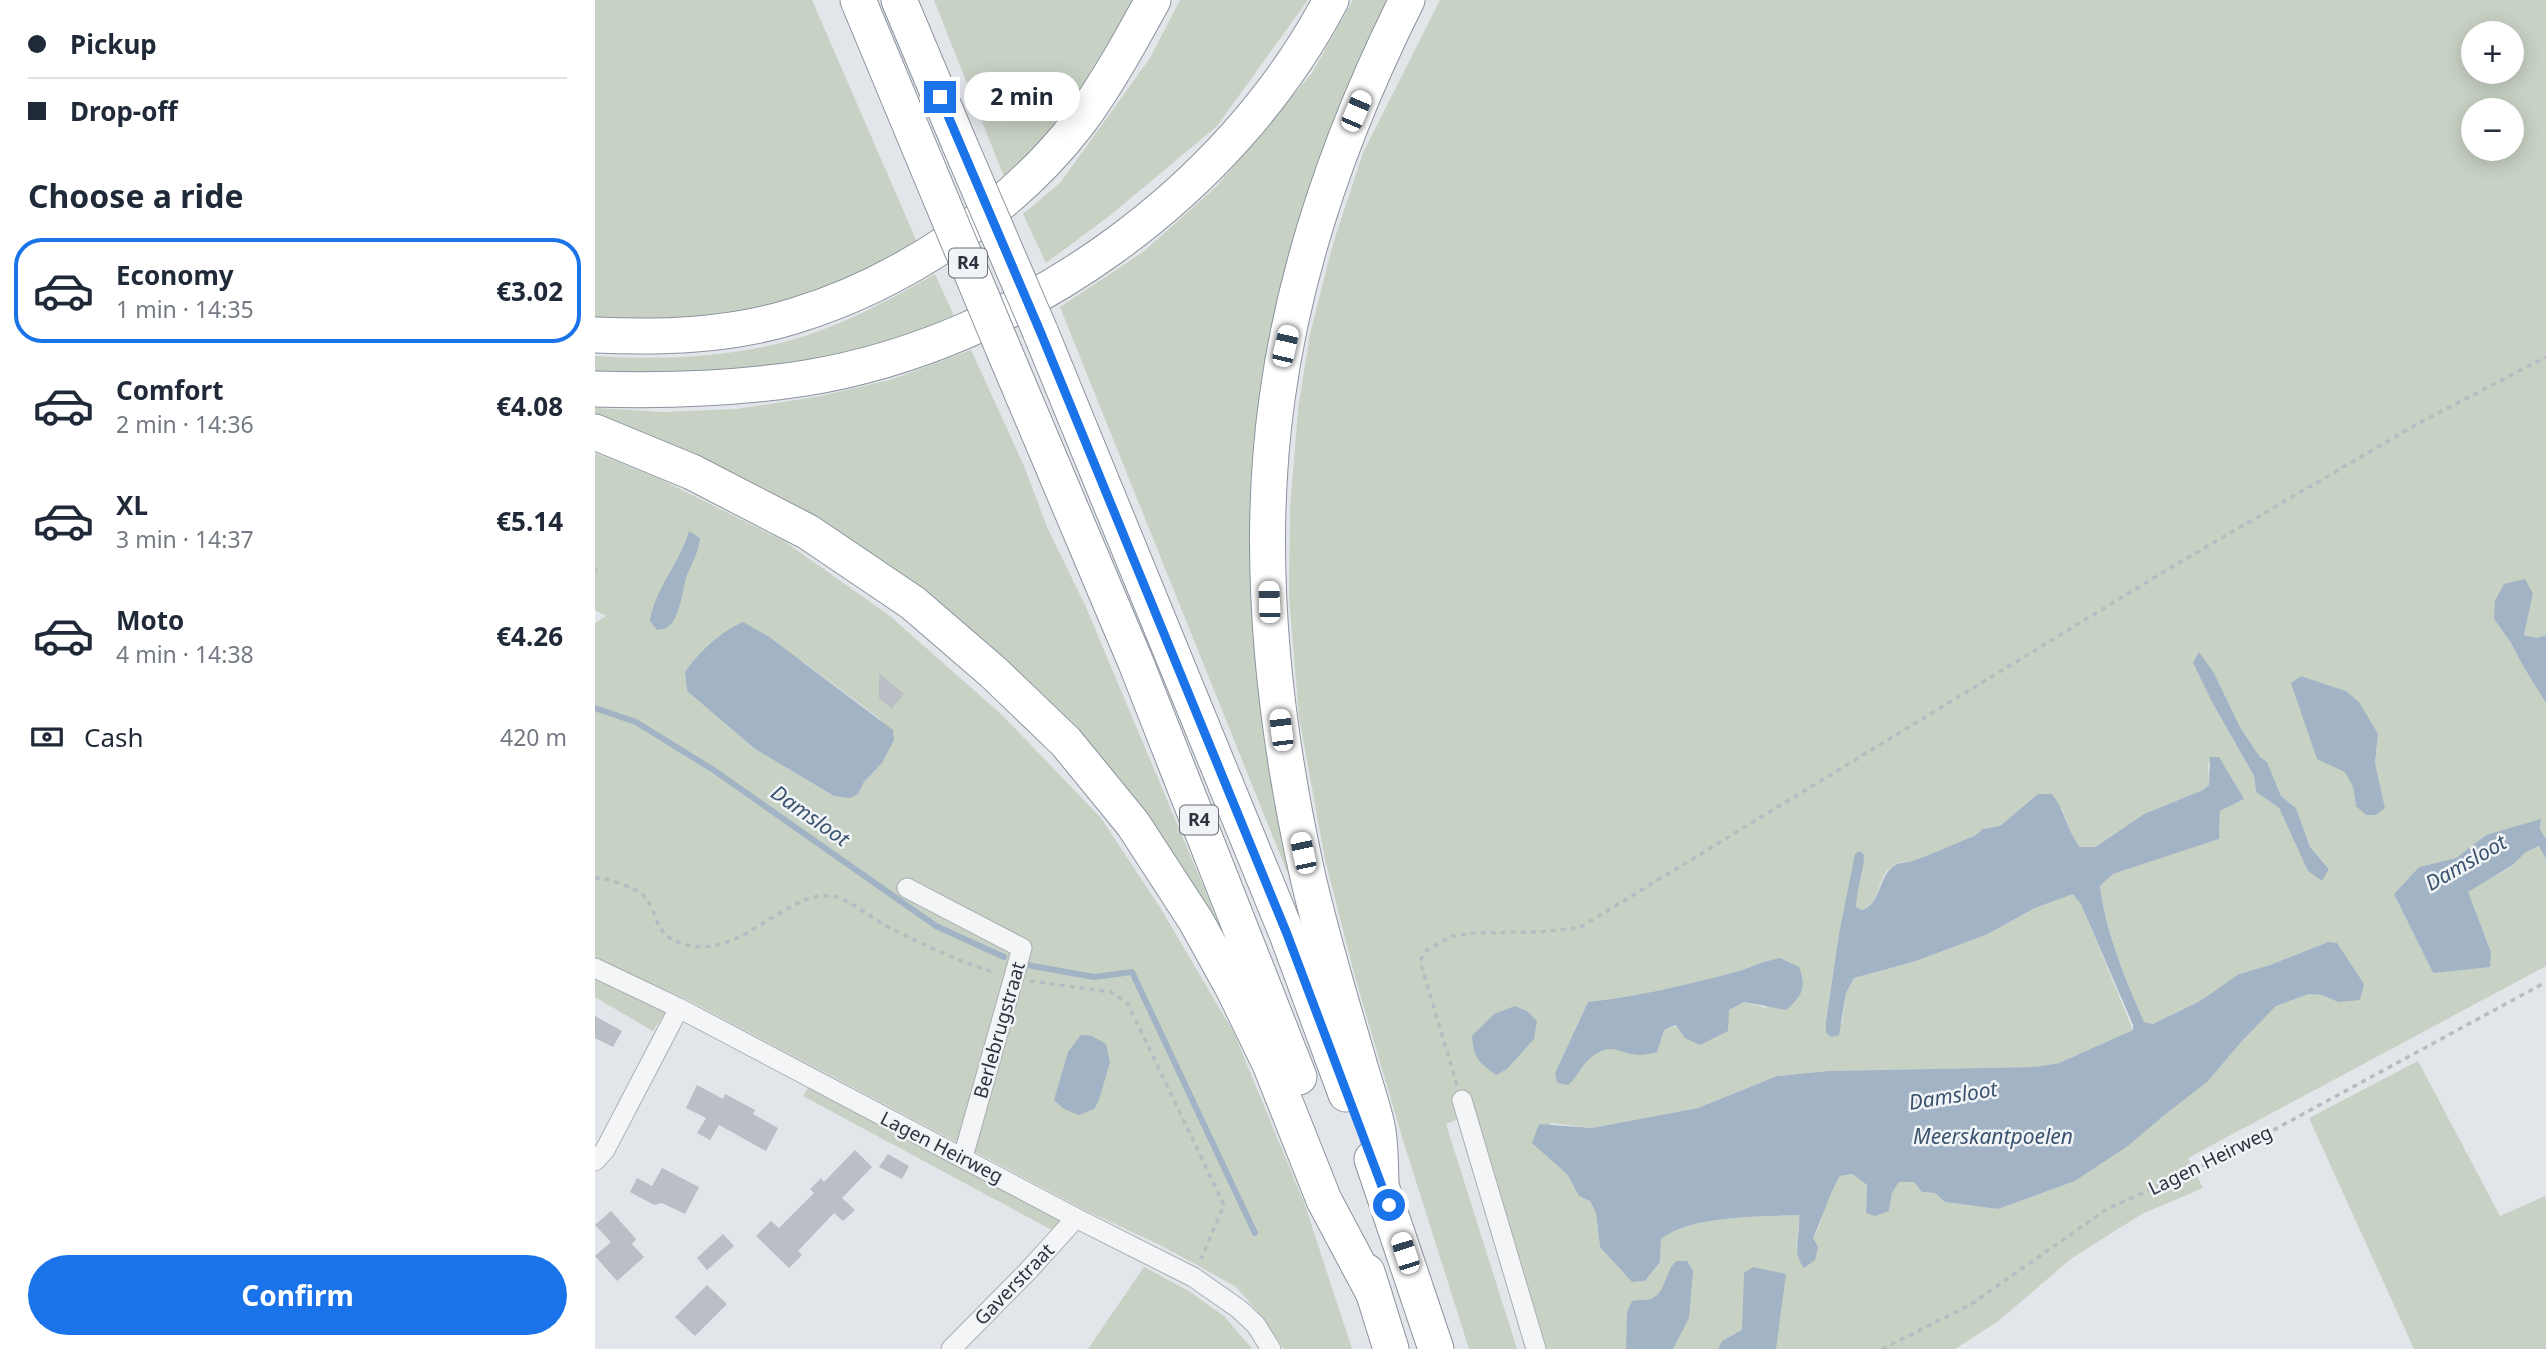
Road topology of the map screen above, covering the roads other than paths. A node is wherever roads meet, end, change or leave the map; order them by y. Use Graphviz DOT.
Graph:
graph roads {
  1 [pos="857,0"];
  2 [pos="899,0"];
  3 [pos="1153,0"];
  4 [pos="1331,0"];
  5 [pos="1407,0"];
  6 [pos="595,335"];
  7 [pos="595,389"];
  8 [pos="595,432"];
  9 [pos="907,888"];
  10 [pos="595,968"];
  11 [pos="680,1008"];
  12 [pos="1462,1100"];
  13 [pos="963,1157"];
  14 [pos="595,1161"];
  15 [pos="1381,1181"];
  16 [pos="1076,1218"];
  17 [pos="1374,1294"];
  18 [pos="951,1349"];
  19 [pos="1271,1349"];
  20 [pos="1391,1349"];
  21 [pos="1437,1349"];
  22 [pos="1536,1349"];
  1 -- 17 [label="highway, R4, bridge"];
  2 -- 15 [label="highway, R4, bridge"];
  3 -- 6 [label="highway"];
  4 -- 7 [label="highway"];
  5 -- 15 [label="highway"];
  8 -- 17 [label="highway"];
  9 -- 13 [label="street, Berlebrugstraat"];
  10 -- 11 [label="street, Lagen Heirweg"];
  11 -- 13 [label="street, Lagen Heirweg"];
  11 -- 14 [label="street"];
  12 -- 22 [label="street"];
  13 -- 16 [label="street, Lagen Heirweg"];
  15 -- 21 [label="highway, R4"];
  16 -- 18 [label="street, Gaverstraat"];
  16 -- 19 [label="street, Lagen Heirweg"];
  17 -- 20 [label="highway, R4"];
}
